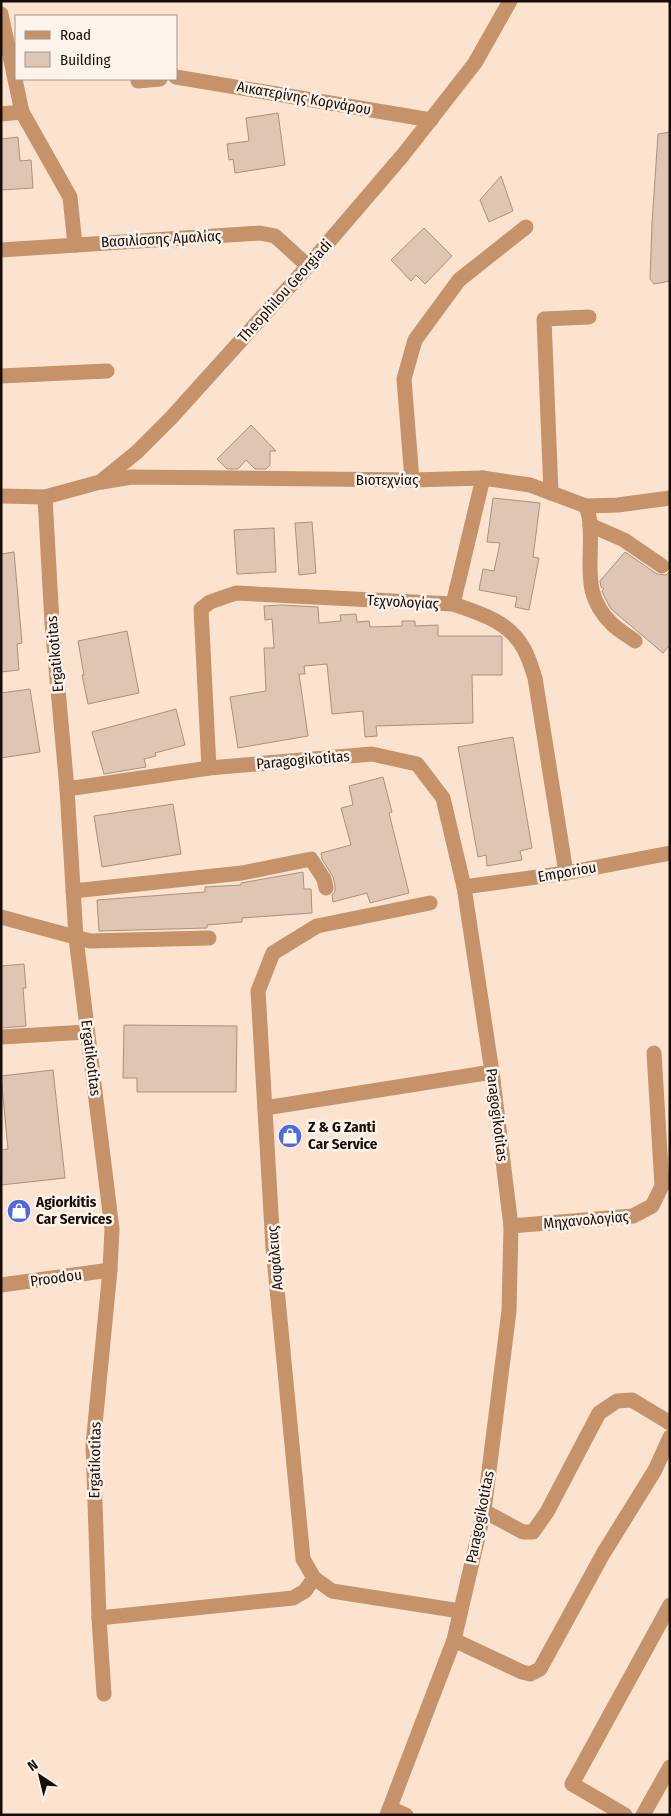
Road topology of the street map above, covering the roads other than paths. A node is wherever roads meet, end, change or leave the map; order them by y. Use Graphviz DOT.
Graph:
graph roads {
  1 [pos="510,1"];
  2 [pos="1,14"];
  3 [pos="178,77"];
  4 [pos="15,79"];
  5 [pos="15,80"];
  6 [pos="149,80"];
  7 [pos="138,81"];
  8 [pos="22,112"];
  9 [pos="1,114"];
  10 [pos="431,120"];
  11 [pos="526,228"];
  12 [pos="75,245"];
  13 [pos="1,250"];
  14 [pos="308,266"];
  15 [pos="589,317"];
  16 [pos="106,371"];
  17 [pos="1,376"];
  18 [pos="483,478"];
  19 [pos="412,480"];
  20 [pos="100,482"];
  21 [pos="551,493"];
  22 [pos="1,496"];
  23 [pos="45,497"];
  24 [pos="670,498"];
  25 [pos="586,506"];
  26 [pos="590,525"];
  27 [pos="662,566"];
  28 [pos="453,604"];
  29 [pos="635,641"];
  30 [pos="210,768"];
  31 [pos="67,789"];
  32 [pos="670,852"];
  33 [pos="566,873"];
  34 [pos="326,888"];
  35 [pos="464,888"];
  36 [pos="73,891"];
  37 [pos="430,903"];
  38 [pos="1,917"];
  39 [pos="76,938"];
  40 [pos="209,938"];
  41 [pos="87,1032"];
  42 [pos="1,1036"];
  43 [pos="654,1053"];
  44 [pos="492,1072"];
  45 [pos="265,1108"];
  46 [pos="511,1226"];
  47 [pos="110,1270"];
  48 [pos="1,1285"];
  49 [pos="670,1423"];
  50 [pos="670,1437"];
  51 [pos="484,1511"];
  52 [pos="314,1578"];
  53 [pos="670,1605"];
  54 [pos="460,1611"];
  55 [pos="99,1618"];
  56 [pos="454,1640"];
  57 [pos="104,1694"];
  58 [pos="670,1767"];
  59 [pos="388,1811"];
  60 [pos="406,1815"];
  61 [pos="625,1815"];
  62 [pos="643,1815"];
  1 -- 10 [label="street, Theophilou Georgiadi"];
  2 -- 4 [label="street"];
  3 -- 10 [label="street, Αικατερίνης Κορνάρου"];
  5 -- 8 [label="street"];
  6 -- 7 [label="street"];
  8 -- 9 [label="street"];
  8 -- 12 [label="street"];
  10 -- 14 [label="street, Theophilou Georgiadi"];
  11 -- 19 [label="street"];
  12 -- 13 [label="street, Βασιλίσσης Αμαλίας"];
  12 -- 14 [label="street, Βασιλίσσης Αμαλίας"];
  14 -- 20 [label="street, Theophilou Georgiadi"];
  15 -- 21 [label="street"];
  16 -- 17 [label="street"];
  18 -- 19 [label="street, Βιοτεχνίας"];
  18 -- 21 [label="street, Βιοτεχνίας"];
  18 -- 28 [label="street"];
  19 -- 20 [label="street, Βιοτεχνίας"];
  20 -- 23 [label="street, Theophilou Georgiadi"];
  21 -- 25 [label="street, Βιοτεχνίας"];
  22 -- 23 [label="street, Theophilou Georgiadi"];
  23 -- 31 [label="street, Ergatikotitas"];
  24 -- 25 [label="street, Βιοτεχνίας"];
  25 -- 26 [label="street"];
  26 -- 27 [label="street"];
  26 -- 29 [label="street"];
  28 -- 30 [label="street, Τεχνολογίας"];
  28 -- 33 [label="street, Τεχνολογίας"];
  30 -- 31 [label="street, Paragogikotitas"];
  30 -- 35 [label="street, Paragogikotitas"];
  31 -- 36 [label="street, Ergatikotitas"];
  32 -- 33 [label="street, Emporiou"];
  33 -- 35 [label="street, Emporiou"];
  34 -- 36 [label="street"];
  35 -- 44 [label="street, Paragogikotitas"];
  36 -- 39 [label="street, Ergatikotitas"];
  37 -- 45 [label="street, Ασφάλειας"];
  38 -- 39 [label="street"];
  39 -- 40 [label="street"];
  39 -- 41 [label="street, Ergatikotitas"];
  41 -- 42 [label="street"];
  41 -- 47 [label="street, Ergatikotitas"];
  43 -- 46 [label="street, Μηχανολογίας"];
  44 -- 45 [label="street"];
  44 -- 46 [label="street, Paragogikotitas"];
  45 -- 52 [label="street, Ασφάλειας"];
  46 -- 51 [label="street, Paragogikotitas"];
  47 -- 48 [label="street, Proodou"];
  47 -- 55 [label="street, Ergatikotitas"];
  49 -- 51 [label="street"];
  50 -- 56 [label="street"];
  51 -- 54 [label="street, Paragogikotitas"];
  52 -- 54 [label="street, Ασφάλειας"];
  52 -- 55 [label="street"];
  53 -- 61 [label="street"];
  54 -- 56 [label="street, Paragogikotitas"];
  55 -- 57 [label="street, Ergatikotitas"];
  56 -- 59 [label="street, Paragogikotitas"];
  58 -- 62 [label="street"];
  59 -- 60 [label="street"];
}
